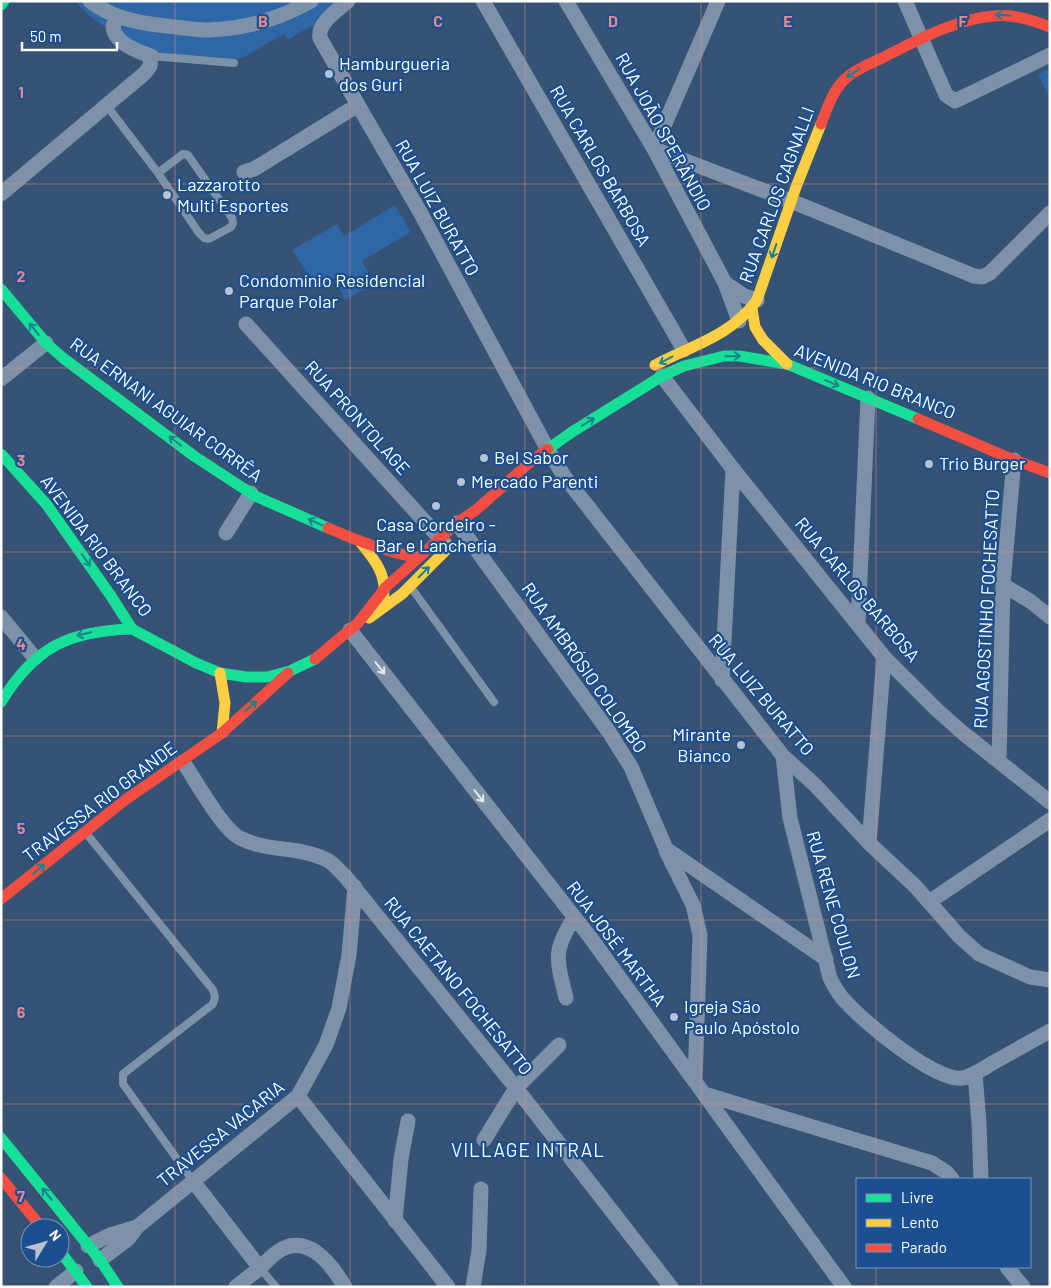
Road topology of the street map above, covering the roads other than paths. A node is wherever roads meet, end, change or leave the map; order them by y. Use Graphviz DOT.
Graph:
graph roads {
  1 [pos="4,1"];
  2 [pos="90,1"];
  3 [pos="311,1"];
  4 [pos="348,1"];
  5 [pos="483,1"];
  6 [pos="566,1"];
  7 [pos="718,1"];
  8 [pos="905,1"];
  9 [pos="1,4"];
  10 [pos="117,17"];
  11 [pos="1050,27"];
  12 [pos="922,39"];
  13 [pos="1050,55"];
  14 [pos="151,56"];
  15 [pos="234,64"];
  16 [pos="358,105"];
  17 [pos="107,106"];
  18 [pos="654,149"];
  19 [pos="244,172"];
  20 [pos="158,173"];
  21 [pos="1,194"];
  22 [pos="791,201"];
  23 [pos="1050,213"];
  24 [pos="725,283"];
  25 [pos="1,290"];
  26 [pos="755,304"];
  27 [pos="739,321"];
  28 [pos="246,324"];
  29 [pos="46,344"];
  30 [pos="684,350"];
  31 [pos="787,364"];
  32 [pos="644,372"];
  33 [pos="662,376"];
  34 [pos="1,379"];
  35 [pos="868,398"];
  36 [pos="556,430"];
  37 [pos="545,445"];
  38 [pos="1,454"];
  39 [pos="1014,460"];
  40 [pos="733,469"];
  41 [pos="1050,473"];
  42 [pos="251,493"];
  43 [pos="461,527"];
  44 [pos="226,533"];
  45 [pos="359,542"];
  46 [pos="444,542"];
  47 [pos="418,558"];
  48 [pos="1003,584"];
  49 [pos="410,586"];
  50 [pos="386,587"];
  51 [pos="1050,616"];
  52 [pos="1,618"];
  53 [pos="370,618"];
  54 [pos="858,624"];
  55 [pos="354,626"];
  56 [pos="132,629"];
  57 [pos="884,657"];
  58 [pos="35,658"];
  59 [pos="290,672"];
  60 [pos="220,673"];
  61 [pos="722,680"];
  62 [pos="1,702"];
  63 [pos="494,702"];
  64 [pos="222,733"];
  65 [pos="783,756"];
  66 [pos="999,761"];
  67 [pos="183,762"];
  68 [pos="1050,802"];
  69 [pos="1050,820"];
  70 [pos="85,832"];
  71 [pos="870,843"];
  72 [pos="666,850"];
  73 [pos="355,887"];
  74 [pos="1,900"];
  75 [pos="929,902"];
  76 [pos="574,918"];
  77 [pos="826,959"];
  78 [pos="1050,980"];
  79 [pos="566,998"];
  80 [pos="1050,1030"];
  81 [pos="559,1045"];
  82 [pos="975,1073"];
  83 [pos="695,1082"];
  84 [pos="516,1088"];
  85 [pos="704,1094"];
  86 [pos="298,1096"];
  87 [pos="408,1121"];
  88 [pos="1,1138"];
  89 [pos="484,1140"];
  90 [pos="951,1178"];
  91 [pos="981,1178"];
  92 [pos="2,1181"];
  93 [pos="193,1181"];
  94 [pos="482,1189"];
  95 [pos="28,1211"];
  96 [pos="34,1218"];
  97 [pos="46,1218"];
  98 [pos="396,1221"];
  99 [pos="138,1227"];
  100 [pos="82,1248"];
  101 [pos="100,1260"];
  102 [pos="70,1264"];
  103 [pos="260,1268"];
  104 [pos="1008,1268"];
  105 [pos="76,1271"];
  106 [pos="56,1287"];
  107 [pos="87,1287"];
  108 [pos="118,1287"];
  109 [pos="236,1287"];
  110 [pos="276,1287"];
  111 [pos="345,1287"];
  112 [pos="448,1287"];
  113 [pos="473,1287"];
  114 [pos="671,1287"];
  115 [pos="844,1287"];
  116 [pos="1023,1287"];
  1 -- 9 [label="main road"];
  2 -- 10 [label="street"];
  3 -- 10 [label="street"];
  4 -- 16 [label="street, RUA LUIZ BURATTO"];
  5 -- 30 [label="street, RUA CARLOS BARBOSA"];
  6 -- 18 [label="street, RUA JOÃO SPERÂNDIO"];
  7 -- 18 [label="street"];
  8 -- 12 [label="street"];
  10 -- 14 [label="street"];
  11 -- 12 [label="main road, RUA CARLOS CAGNALLI, one-way"];
  12 -- 13 [label="street"];
  12 -- 22 [label="main road, RUA CARLOS CAGNALLI, one-way"];
  14 -- 15 [label="lane"];
  14 -- 17 [label="street"];
  16 -- 19 [label="street"];
  16 -- 37 [label="street, RUA LUIZ BURATTO"];
  17 -- 20 [label="lane"];
  17 -- 21 [label="street"];
  18 -- 22 [label="street"];
  18 -- 24 [label="street, RUA JOÃO SPERÂNDIO"];
  20 -- 20 [label="lane"];
  22 -- 23 [label="street"];
  22 -- 26 [label="main road, RUA CARLOS CAGNALLI, one-way"];
  24 -- 26 [label="street, RUA JOÃO SPERÂNDIO"];
  24 -- 27 [label="street, RUA JOÃO SPERÂNDIO"];
  29 -- 25 [label="main road, RUA ERNANI AGUIAR CORRÊA, one-way"];
  26 -- 27 [label="main road"];
  26 -- 31 [label="main road"];
  27 -- 30 [label="main road"];
  28 -- 46 [label="street, RUA PRONTOLAGE"];
  29 -- 34 [label="street"];
  42 -- 29 [label="main road, RUA ERNANI AGUIAR CORRÊA, one-way"];
  30 -- 32 [label="main road, one-way"];
  33 -- 31 [label="main road, AVENIDA RIO BRANCO, one-way"];
  31 -- 35 [label="main road, AVENIDA RIO BRANCO, one-way"];
  37 -- 33 [label="main road, AVENIDA RIO BRANCO, one-way"];
  33 -- 40 [label="street, RUA CARLOS BARBOSA"];
  35 -- 39 [label="main road, AVENIDA RIO BRANCO"];
  35 -- 54 [label="street"];
  36 -- 37 [label="main road, AVENIDA RIO BRANCO"];
  37 -- 43 [label="main road, AVENIDA RIO BRANCO"];
  37 -- 61 [label="street, RUA LUIZ BURATTO"];
  38 -- 56 [label="main road, AVENIDA RIO BRANCO, one-way"];
  39 -- 41 [label="main road, AVENIDA RIO BRANCO"];
  39 -- 48 [label="street, RUA AGOSTINHO FOCHESATTO"];
  40 -- 54 [label="street, RUA CARLOS BARBOSA"];
  40 -- 61 [label="street"];
  42 -- 44 [label="street"];
  45 -- 42 [label="main road, RUA ERNANI AGUIAR CORRÊA, one-way"];
  43 -- 46 [label="main road, AVENIDA RIO BRANCO"];
  43 -- 72 [label="street, RUA AMBRÓSIO COLOMBO"];
  45 -- 47 [label="main road, RUA ERNANI AGUIAR CORRÊA"];
  45 -- 50 [label="main road, RUA ERNANI AGUIAR CORRÊA"];
  46 -- 47 [label="main road, AVENIDA RIO BRANCO"];
  49 -- 46 [label="main road, AVENIDA RIO BRANCO, one-way"];
  47 -- 50 [label="main road, AVENIDA RIO BRANCO"];
  48 -- 51 [label="street"];
  48 -- 66 [label="street, RUA AGOSTINHO FOCHESATTO"];
  49 -- 53 [label="main road, AVENIDA RIO BRANCO"];
  49 -- 63 [label="lane"];
  50 -- 53 [label="main road"];
  50 -- 55 [label="main road, AVENIDA RIO BRANCO"];
  52 -- 58 [label="street"];
  53 -- 55 [label="main road, AVENIDA RIO BRANCO"];
  54 -- 57 [label="street, RUA CARLOS BARBOSA"];
  55 -- 59 [label="main road, AVENIDA RIO BRANCO"];
  55 -- 76 [label="street, RUA JOSÉ MARTHA, one-way"];
  56 -- 58 [label="main road, one-way"];
  56 -- 60 [label="main road, AVENIDA RIO BRANCO"];
  57 -- 66 [label="street, RUA CARLOS BARBOSA"];
  57 -- 71 [label="street"];
  58 -- 62 [label="main road"];
  59 -- 60 [label="main road, AVENIDA RIO BRANCO"];
  64 -- 59 [label="main road, TRAVESSA RIO GRANDE, one-way"];
  60 -- 64 [label="main road"];
  61 -- 65 [label="street, RUA LUIZ BURATTO"];
  64 -- 67 [label="main road, TRAVESSA RIO GRANDE"];
  65 -- 71 [label="street, RUA LUIZ BURATTO"];
  65 -- 77 [label="street, RUA RENE COULON"];
  66 -- 68 [label="street, RUA CARLOS BARBOSA"];
  67 -- 70 [label="main road, TRAVESSA RIO GRANDE"];
  67 -- 73 [label="street, RUA CAETANO FOCHESATTO"];
  69 -- 75 [label="street"];
  74 -- 70 [label="main road, TRAVESSA RIO GRANDE, one-way"];
  70 -- 93 [label="lane"];
  71 -- 75 [label="street, RUA LUIZ BURATTO"];
  72 -- 77 [label="street"];
  72 -- 83 [label="street, RUA AMBRÓSIO COLOMBO"];
  73 -- 84 [label="street, RUA CAETANO FOCHESATTO"];
  73 -- 86 [label="street, TRAVESSA VACARIA"];
  75 -- 78 [label="street, RUA LUIZ BURATTO"];
  76 -- 79 [label="street"];
  76 -- 83 [label="street, RUA JOSÉ MARTHA"];
  77 -- 82 [label="street, RUA RENE COULON"];
  80 -- 82 [label="street, RUA RENE COULON"];
  81 -- 84 [label="street"];
  82 -- 91 [label="street"];
  83 -- 85 [label="street, RUA JOSÉ MARTHA"];
  84 -- 89 [label="street"];
  84 -- 114 [label="street, RUA CAETANO FOCHESATTO"];
  85 -- 90 [label="street"];
  85 -- 115 [label="street, RUA JOSÉ MARTHA"];
  86 -- 93 [label="street, TRAVESSA VACARIA"];
  86 -- 98 [label="street"];
  87 -- 98 [label="street"];
  100 -- 88 [label="main road, one-way"];
  92 -- 95 [label="main road"];
  93 -- 99 [label="street, TRAVESSA VACARIA"];
  93 -- 103 [label="street"];
  94 -- 113 [label="street"];
  95 -- 96 [label="main road"];
  95 -- 97 [label="main road"];
  98 -- 112 [label="street"];
  99 -- 100 [label="street, TRAVESSA VACARIA"];
  99 -- 101 [label="street, TRAVESSA VACARIA"];
  100 -- 101 [label="main road"];
  101 -- 108 [label="main road"];
  102 -- 105 [label="main road"];
  103 -- 109 [label="street"];
  103 -- 110 [label="lane"];
  103 -- 111 [label="street"];
  104 -- 116 [label="street"];
  105 -- 106 [label="street"];
  105 -- 107 [label="main road"];
}
